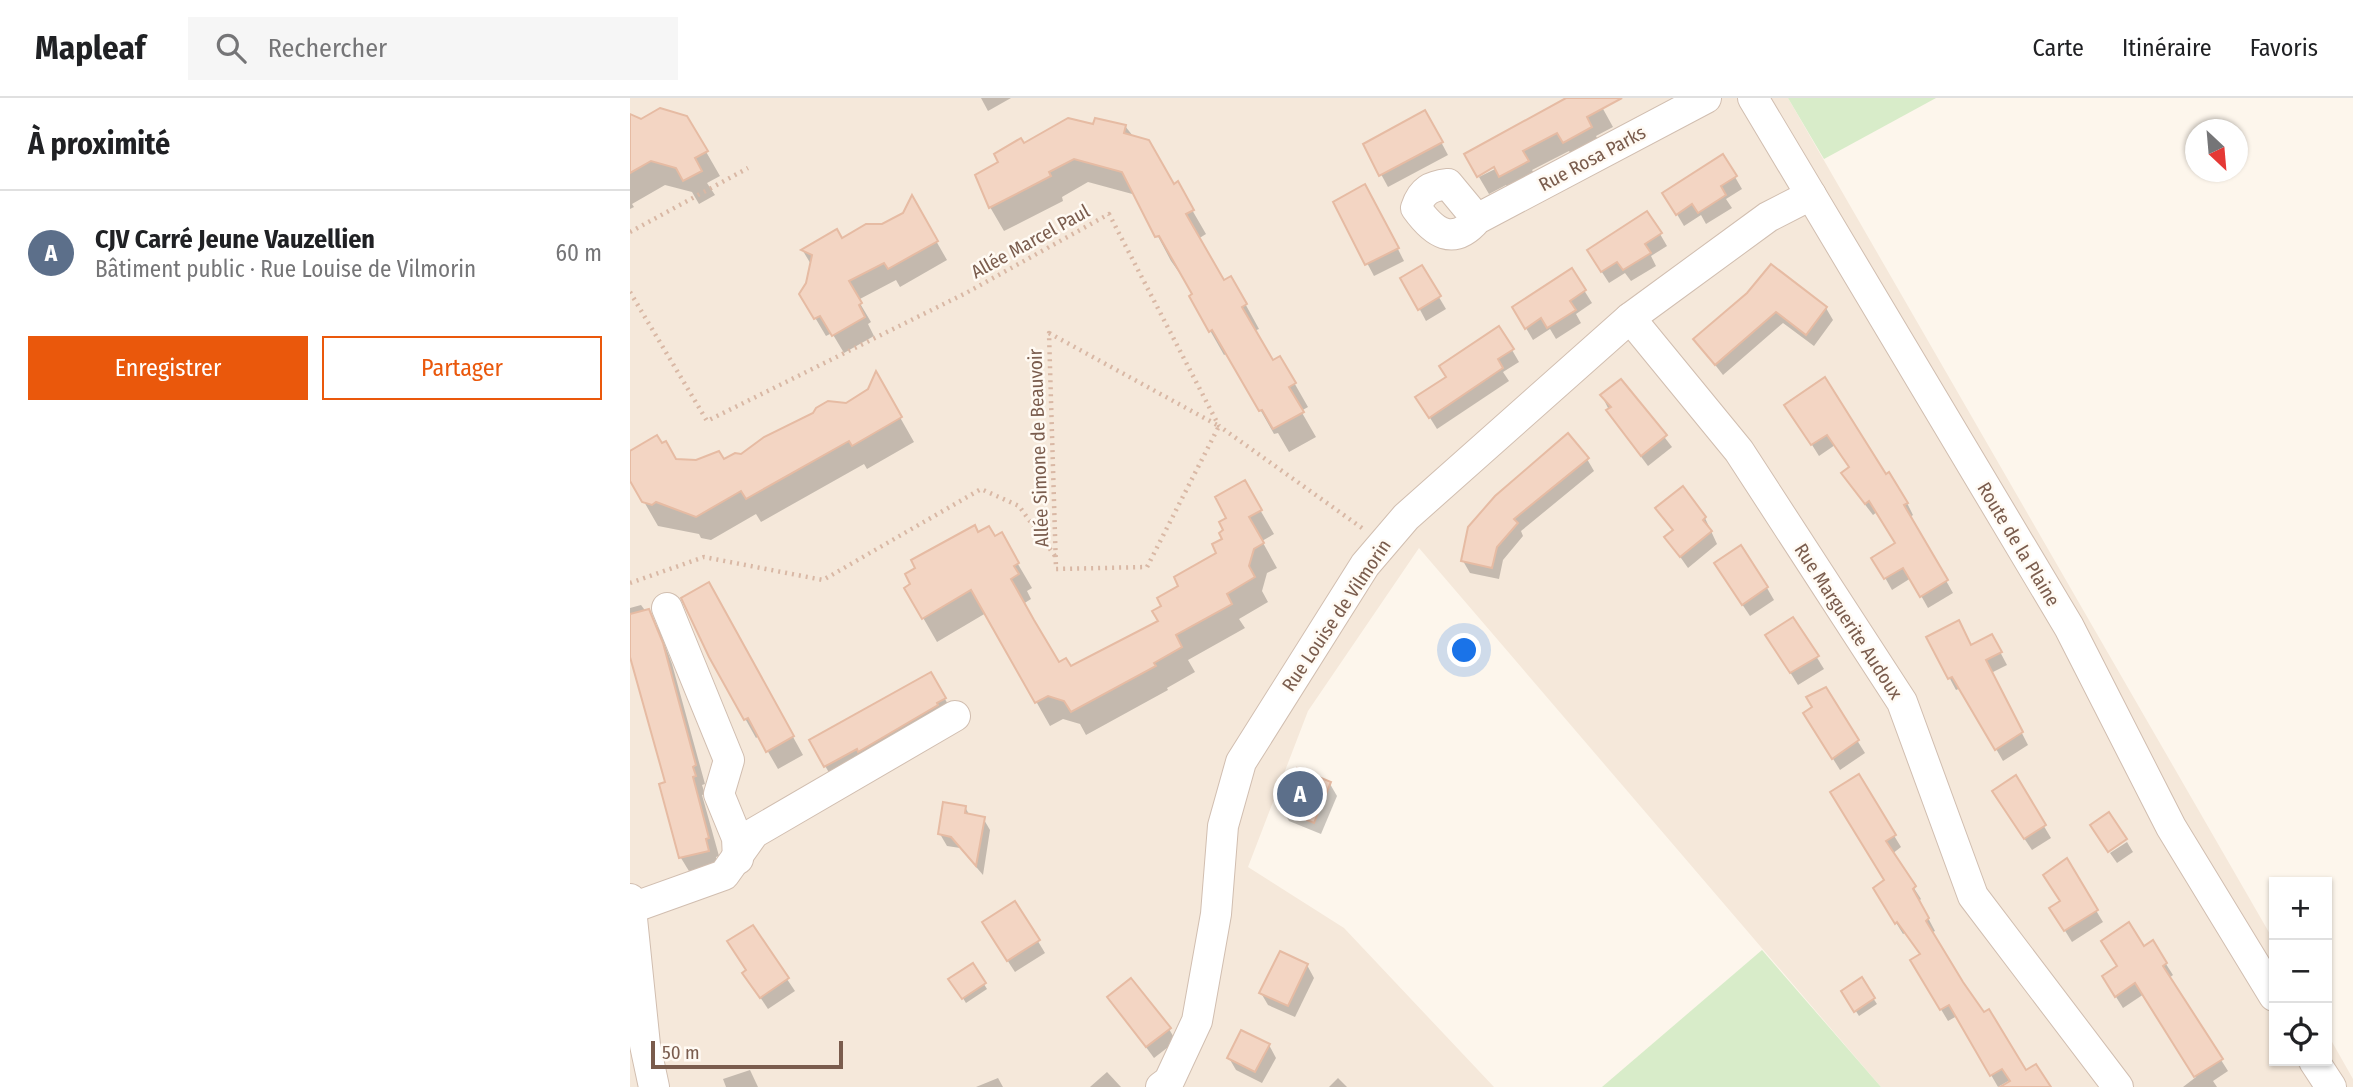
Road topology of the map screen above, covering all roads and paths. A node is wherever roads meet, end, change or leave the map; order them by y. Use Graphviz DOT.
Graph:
graph roads {
  1 [pos="1706,98"];
  2 [pos="1753,98"];
  3 [pos="748,168"];
  4 [pos="1811,195"];
  5 [pos="1477,219"];
  6 [pos="630,232"];
  7 [pos="630,292"];
  8 [pos="1630,318"];
  9 [pos="1219,426"];
  10 [pos="1382,542"];
  11 [pos="1055,556"];
  12 [pos="630,583"];
  13 [pos="667,608"];
  14 [pos="955,716"];
  15 [pos="738,859"];
  16 [pos="631,903"];
  17 [pos="2269,988"];
  18 [pos="638,1047"];
  19 [pos="2317,1066"];
  20 [pos="1171,1085"];
  21 [pos="654,1087"];
  22 [pos="2118,1087"];
  23 [pos="2330,1087"];
  1 -- 5 [label="street, Rue Rosa Parks"];
  2 -- 4 [label="street, Route de la Plaine"];
  3 -- 6 [label="path"];
  4 -- 8 [label="street, Rue Louise de Vilmorin"];
  4 -- 17 [label="street, Route de la Plaine"];
  7 -- 9 [label="path, Allée Marcel Paul"];
  8 -- 10 [label="street, Rue Louise de Vilmorin"];
  8 -- 22 [label="street, Rue Marguerite Audoux"];
  9 -- 10 [label="path, Allée Marcel Paul"];
  9 -- 11 [label="path, Allée Simone de Beauvoir"];
  9 -- 11 [label="path, Allée Simone de Beauvoir"];
  10 -- 20 [label="street, Rue Louise de Vilmorin"];
  11 -- 12 [label="path, Allée Simone de Beauvoir"];
  13 -- 15 [label="street"];
  14 -- 15 [label="street"];
  15 -- 16 [label="street"];
  16 -- 18 [label="street"];
  18 -- 21 [label="street"];
  19 -- 23 [label="street"];
}
